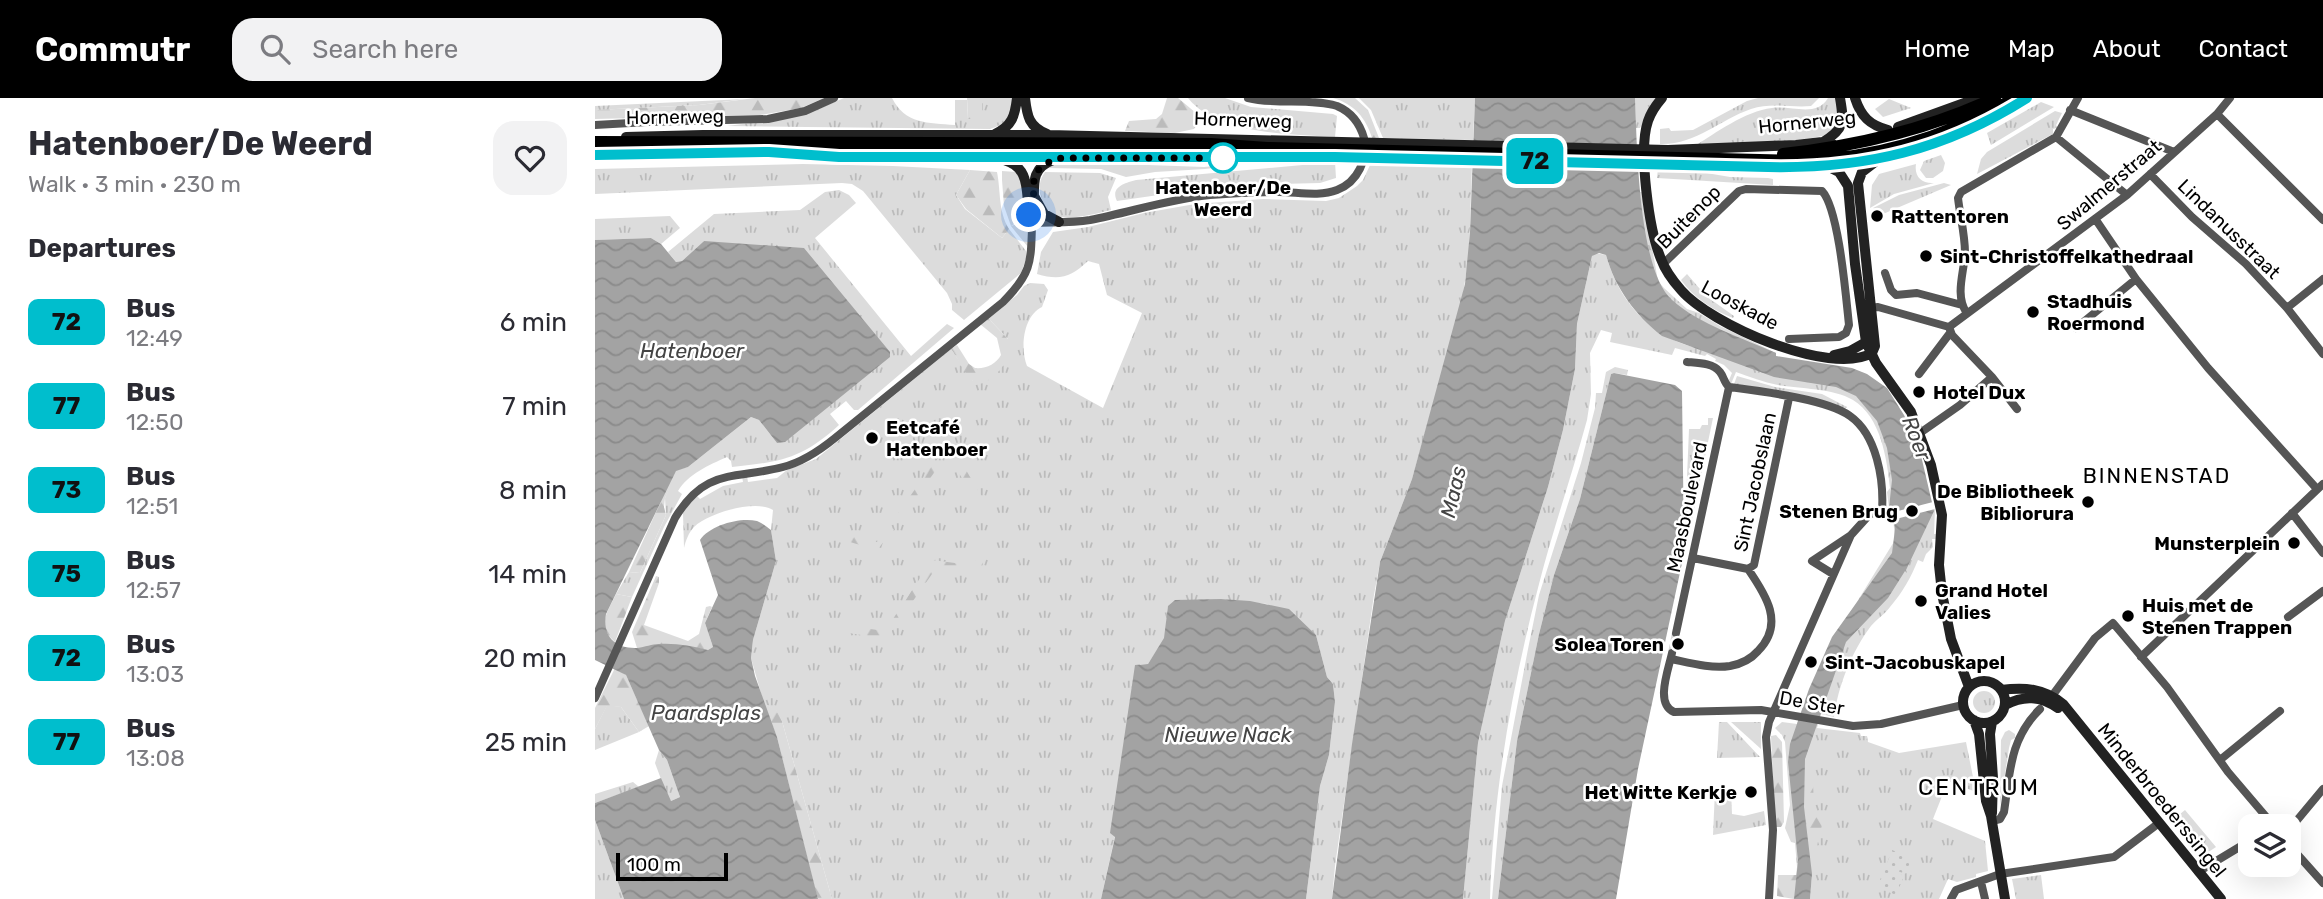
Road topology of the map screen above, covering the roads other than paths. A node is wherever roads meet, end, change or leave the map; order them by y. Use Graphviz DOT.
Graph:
graph roads {
  1 [pos="834,98"];
  2 [pos="1017,98"];
  3 [pos="1025,98"];
  4 [pos="1248,98"];
  5 [pos="1662,98"];
  6 [pos="1840,98"];
  7 [pos="1855,98"];
  8 [pos="1977,98"];
  9 [pos="1995,98"];
  10 [pos="2015,98"];
  11 [pos="2027,98"];
  12 [pos="2078,98"];
  13 [pos="2230,98"];
  14 [pos="2070,110"];
  15 [pos="2217,114"];
  16 [pos="595,125"];
  17 [pos="1888,130"];
  18 [pos="994,134"];
  19 [pos="1049,135"];
  20 [pos="2056,137"];
  21 [pos="595,141"];
  22 [pos="1822,143"];
  23 [pos="1267,148"];
  24 [pos="1335,150"];
  25 [pos="1856,150"];
  26 [pos="769,152"];
  27 [pos="2174,152"];
  28 [pos="595,155"];
  29 [pos="1668,157"];
  30 [pos="995,158"];
  31 [pos="1062,158"];
  32 [pos="1878,160"];
  33 [pos="1826,166"];
  34 [pos="2150,174"];
  35 [pos="2127,195"];
  36 [pos="1034,196"];
  37 [pos="2097,220"];
  38 [pos="2323,220"];
  39 [pos="1059,222"];
  40 [pos="1032,223"];
  41 [pos="1663,264"];
  42 [pos="1885,273"];
  43 [pos="2136,279"];
  44 [pos="2323,279"];
  45 [pos="1865,308"];
  46 [pos="1964,308"];
  47 [pos="2287,308"];
  48 [pos="2076,328"];
  49 [pos="1950,330"];
  50 [pos="1821,338"];
  51 [pos="1789,339"];
  52 [pos="1866,342"];
  53 [pos="1872,354"];
  54 [pos="2323,354"];
  55 [pos="1819,357"];
  56 [pos="1687,362"];
  57 [pos="1919,373"];
  58 [pos="1993,377"];
  59 [pos="1729,387"];
  60 [pos="1789,398"];
  61 [pos="2017,409"];
  62 [pos="1920,433"];
  63 [pos="2320,487"];
  64 [pos="2292,513"];
  65 [pos="1851,535"];
  66 [pos="2323,554"];
  67 [pos="1693,558"];
  68 [pos="1748,569"];
  69 [pos="1833,574"];
  70 [pos="2323,591"];
  71 [pos="2288,617"];
  72 [pos="1676,633"];
  73 [pos="2141,657"];
  74 [pos="1969,687"];
  75 [pos="2001,690"];
  76 [pos="2052,696"];
  77 [pos="595,698"];
  78 [pos="1963,705"];
  79 [pos="2005,705"];
  80 [pos="2041,709"];
  81 [pos="2280,711"];
  82 [pos="1773,712"];
  83 [pos="1974,720"];
  84 [pos="1992,722"];
  85 [pos="2076,722"];
  86 [pos="2220,760"];
  87 [pos="2323,789"];
  88 [pos="2263,814"];
  89 [pos="2301,816"];
  90 [pos="1992,818"];
  91 [pos="2159,823"];
  92 [pos="2238,848"];
  93 [pos="2301,858"];
  94 [pos="2198,872"];
  95 [pos="2003,873"];
  96 [pos="1981,882"];
  97 [pos="2323,882"];
  98 [pos="1769,899"];
  99 [pos="1951,899"];
  100 [pos="1985,899"];
  101 [pos="2005,899"];
  102 [pos="2221,899"];
  1 -- 16 [label="street, Hornerweg"];
  2 -- 18 [label="main road"];
  3 -- 19 [label="main road"];
  4 -- 39 [label="street"];
  5 -- 41 [label="main road, Looskade"];
  6 -- 22 [label="main road"];
  7 -- 17 [label="main road"];
  8 -- 17 [label="main road, Hornerweg"];
  9 -- 25 [label="main road"];
  10 -- 25 [label="main road"];
  11 -- 32 [label="main road, Hornerweg"];
  12 -- 14 [label="street"];
  13 -- 15 [label="street, Swalmerstraat"];
  14 -- 20 [label="street"];
  14 -- 27 [label="street"];
  15 -- 27 [label="street, Swalmerstraat"];
  15 -- 38 [label="street"];
  17 -- 22 [label="main road, Hornerweg"];
  18 -- 19 [label="main road, Hornerweg"];
  18 -- 21 [label="main road, Hornerweg"];
  19 -- 24 [label="main road, Hornerweg"];
  20 -- 35 [label="street"];
  20 -- 46 [label="street"];
  21 -- 23 [label="main road, Hornerweg"];
  22 -- 29 [label="main road, Hornerweg"];
  23 -- 24 [label="main road, Hornerweg"];
  23 -- 26 [label="main road, Hornerweg"];
  24 -- 29 [label="main road, Hornerweg"];
  24 -- 31 [label="main road, Hornerweg"];
  25 -- 29 [label="main road, Hornerweg"];
  26 -- 28 [label="main road, Hornerweg"];
  26 -- 30 [label="main road, Hornerweg"];
  27 -- 34 [label="street, Swalmerstraat"];
  29 -- 33 [label="main road, Hornerweg"];
  30 -- 31 [label="main road, Hornerweg"];
  30 -- 40 [label="main road"];
  31 -- 36 [label="main road"];
  32 -- 33 [label="main road, Hornerweg"];
  32 -- 45 [label="main road"];
  33 -- 45 [label="main road"];
  34 -- 35 [label="street, Swalmerstraat"];
  34 -- 47 [label="street, Lindanusstraat"];
  35 -- 37 [label="street, Swalmerstraat"];
  36 -- 39 [label="main road"];
  36 -- 40 [label="main road"];
  37 -- 43 [label="street"];
  37 -- 46 [label="street, Swalmerstraat"];
  39 -- 40 [label="street"];
  40 -- 77 [label="street"];
  41 -- 50 [label="street, Buitenop"];
  41 -- 55 [label="main road, Looskade"];
  42 -- 46 [label="street"];
  43 -- 48 [label="street"];
  43 -- 63 [label="street"];
  44 -- 47 [label="street"];
  45 -- 49 [label="street"];
  45 -- 52 [label="main road"];
  45 -- 53 [label="main road"];
  46 -- 49 [label="street, Swalmerstraat"];
  47 -- 54 [label="street, Lindanusstraat"];
  49 -- 57 [label="street, Swalmerstraat"];
  49 -- 58 [label="street"];
  50 -- 51 [label="street"];
  50 -- 55 [label="street"];
  52 -- 53 [label="main road"];
  52 -- 55 [label="main road, Looskade"];
  53 -- 55 [label="main road, Looskade"];
  53 -- 62 [label="main road"];
  56 -- 59 [label="street"];
  58 -- 61 [label="street"];
  58 -- 62 [label="street"];
  59 -- 60 [label="street"];
  59 -- 67 [label="street, Maasboulevard"];
  60 -- 65 [label="street"];
  60 -- 68 [label="street, Sint Jacobslaan"];
  62 -- 74 [label="main road"];
  63 -- 64 [label="street"];
  64 -- 66 [label="street"];
  64 -- 73 [label="street"];
  65 -- 69 [label="street"];
  65 -- 69 [label="street"];
  67 -- 68 [label="street"];
  67 -- 72 [label="street, Maasboulevard"];
  68 -- 82 [label="street, De Ster"];
  69 -- 82 [label="street"];
  70 -- 71 [label="street"];
  73 -- 76 [label="street"];
  73 -- 86 [label="street"];
  74 -- 75 [label="main road"];
  74 -- 78 [label="main road"];
  75 -- 76 [label="main road"];
  75 -- 79 [label="main road"];
  76 -- 85 [label="main road, Minderbroederssingel"];
  78 -- 82 [label="street, De Ster"];
  78 -- 83 [label="main road"];
  79 -- 84 [label="main road"];
  79 -- 85 [label="main road, Minderbroederssingel"];
  80 -- 90 [label="street"];
  81 -- 86 [label="street"];
  82 -- 98 [label="street"];
  83 -- 84 [label="main road"];
  83 -- 90 [label="main road"];
  84 -- 90 [label="main road"];
  85 -- 91 [label="main road, Minderbroederssingel"];
  86 -- 88 [label="street"];
  87 -- 89 [label="street"];
  90 -- 95 [label="main road"];
  91 -- 94 [label="main road, Minderbroederssingel"];
  91 -- 95 [label="street"];
  92 -- 94 [label="street"];
  93 -- 97 [label="street"];
  94 -- 102 [label="main road, Minderbroederssingel"];
  95 -- 96 [label="street"];
  95 -- 101 [label="main road"];
  96 -- 99 [label="street"];
  96 -- 100 [label="street"];
}
